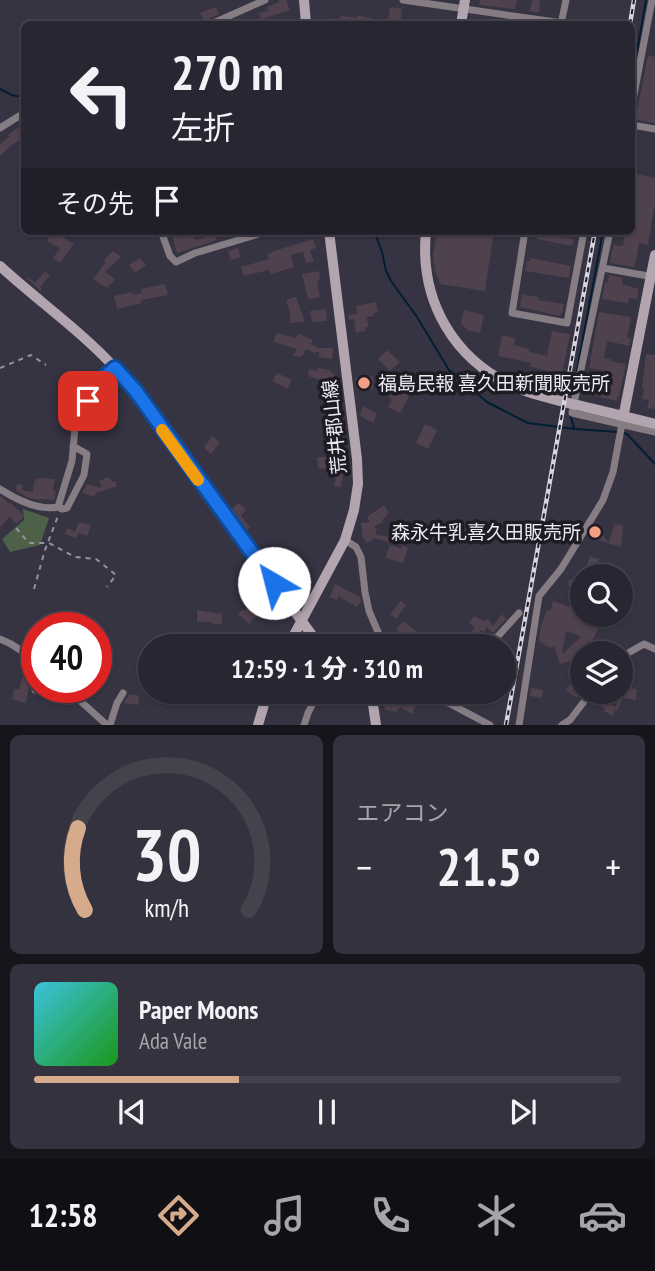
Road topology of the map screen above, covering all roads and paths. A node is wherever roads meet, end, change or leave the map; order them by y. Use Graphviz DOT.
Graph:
graph roads {
  1 [pos="242,0"];
  2 [pos="265,0"];
  3 [pos="304,0"];
  4 [pos="403,0"];
  5 [pos="566,0"];
  6 [pos="652,0"];
  7 [pos="465,5"];
  8 [pos="245,9"];
  9 [pos="218,21"];
  10 [pos="306,21"];
  11 [pos="546,21"];
  12 [pos="562,21"];
  13 [pos="635,89"];
  14 [pos="21,115"];
  15 [pos="635,126"];
  16 [pos="0,128"];
  17 [pos="655,129"];
  18 [pos="163,235"];
  19 [pos="251,235"];
  20 [pos="329,235"];
  21 [pos="425,235"];
  22 [pos="524,235"];
  23 [pos="583,235"];
  24 [pos="609,235"];
  25 [pos="655,255"];
  26 [pos="0,266"];
  27 [pos="603,268"];
  28 [pos="653,277"];
  29 [pos="46,365"];
  30 [pos="0,368"];
  31 [pos="115,368"];
  32 [pos="574,403"];
  33 [pos="624,413"];
  34 [pos="655,422"];
  35 [pos="622,425"];
  36 [pos="655,432"];
  37 [pos="73,446"];
  38 [pos="0,489"];
  39 [pos="59,508"];
  40 [pos="16,528"];
  41 [pos="345,540"];
  42 [pos="48,542"];
  43 [pos="107,587"];
  44 [pos="34,589"];
  45 [pos="519,613"];
  46 [pos="302,620"];
  47 [pos="294,634"];
  48 [pos="312,634"];
  49 [pos="379,634"];
  50 [pos="500,634"];
  51 [pos="0,639"];
  52 [pos="655,649"];
  53 [pos="633,650"];
  54 [pos="21,651"];
  55 [pos="122,693"];
  56 [pos="83,703"];
  57 [pos="264,704"];
  58 [pos="313,704"];
  59 [pos="373,704"];
  60 [pos="448,704"];
  61 [pos="582,704"];
  62 [pos="108,725"];
  63 [pos="258,725"];
  64 [pos="304,725"];
  65 [pos="376,725"];
  66 [pos="489,725"];
  67 [pos="519,725"];
  68 [pos="562,725"];
  1 -- 8 [label="street"];
  2 -- 8 [label="street"];
  3 -- 10 [label="street"];
  4 -- 7 [label="street"];
  5 -- 12 [label="street"];
  6 -- 13 [label="street"];
  7 -- 11 [label="street"];
  8 -- 9 [label="street"];
  14 -- 16 [label="street"];
  15 -- 17 [label="street"];
  18 -- 19 [label="street"];
  20 -- 41 [label="street, 荒井郡山線"];
  21 -- 34 [label="street"];
  22 -- 23 [label="street"];
  24 -- 27 [label="street"];
  25 -- 28 [label="street"];
  26 -- 31 [label="street"];
  27 -- 28 [label="street"];
  27 -- 32 [label="street"];
  28 -- 33 [label="street"];
  29 -- 30 [label="path"];
  31 -- 37 [label="street"];
  31 -- 46 [label="street"];
  32 -- 33 [label="street"];
  32 -- 35 [label="street"];
  33 -- 34 [label="street"];
  33 -- 35 [label="street"];
  35 -- 36 [label="street"];
  35 -- 67 [label="street"];
  37 -- 39 [label="street"];
  37 -- 39 [label="street"];
  38 -- 39 [label="street"];
  39 -- 42 [label="path"];
  40 -- 42 [label="path"];
  41 -- 46 [label="street, 荒井郡山線"];
  41 -- 49 [label="street"];
  42 -- 43 [label="path"];
  42 -- 44 [label="path"];
  45 -- 50 [label="street"];
  46 -- 47 [label="street, 荒井郡山線"];
  46 -- 48 [label="street"];
  51 -- 54 [label="street"];
  52 -- 53 [label="street"];
  55 -- 62 [label="street"];
  56 -- 62 [label="street"];
  57 -- 63 [label="street"];
  58 -- 64 [label="street"];
  59 -- 65 [label="street"];
  60 -- 66 [label="street"];
  61 -- 68 [label="street"];
}
